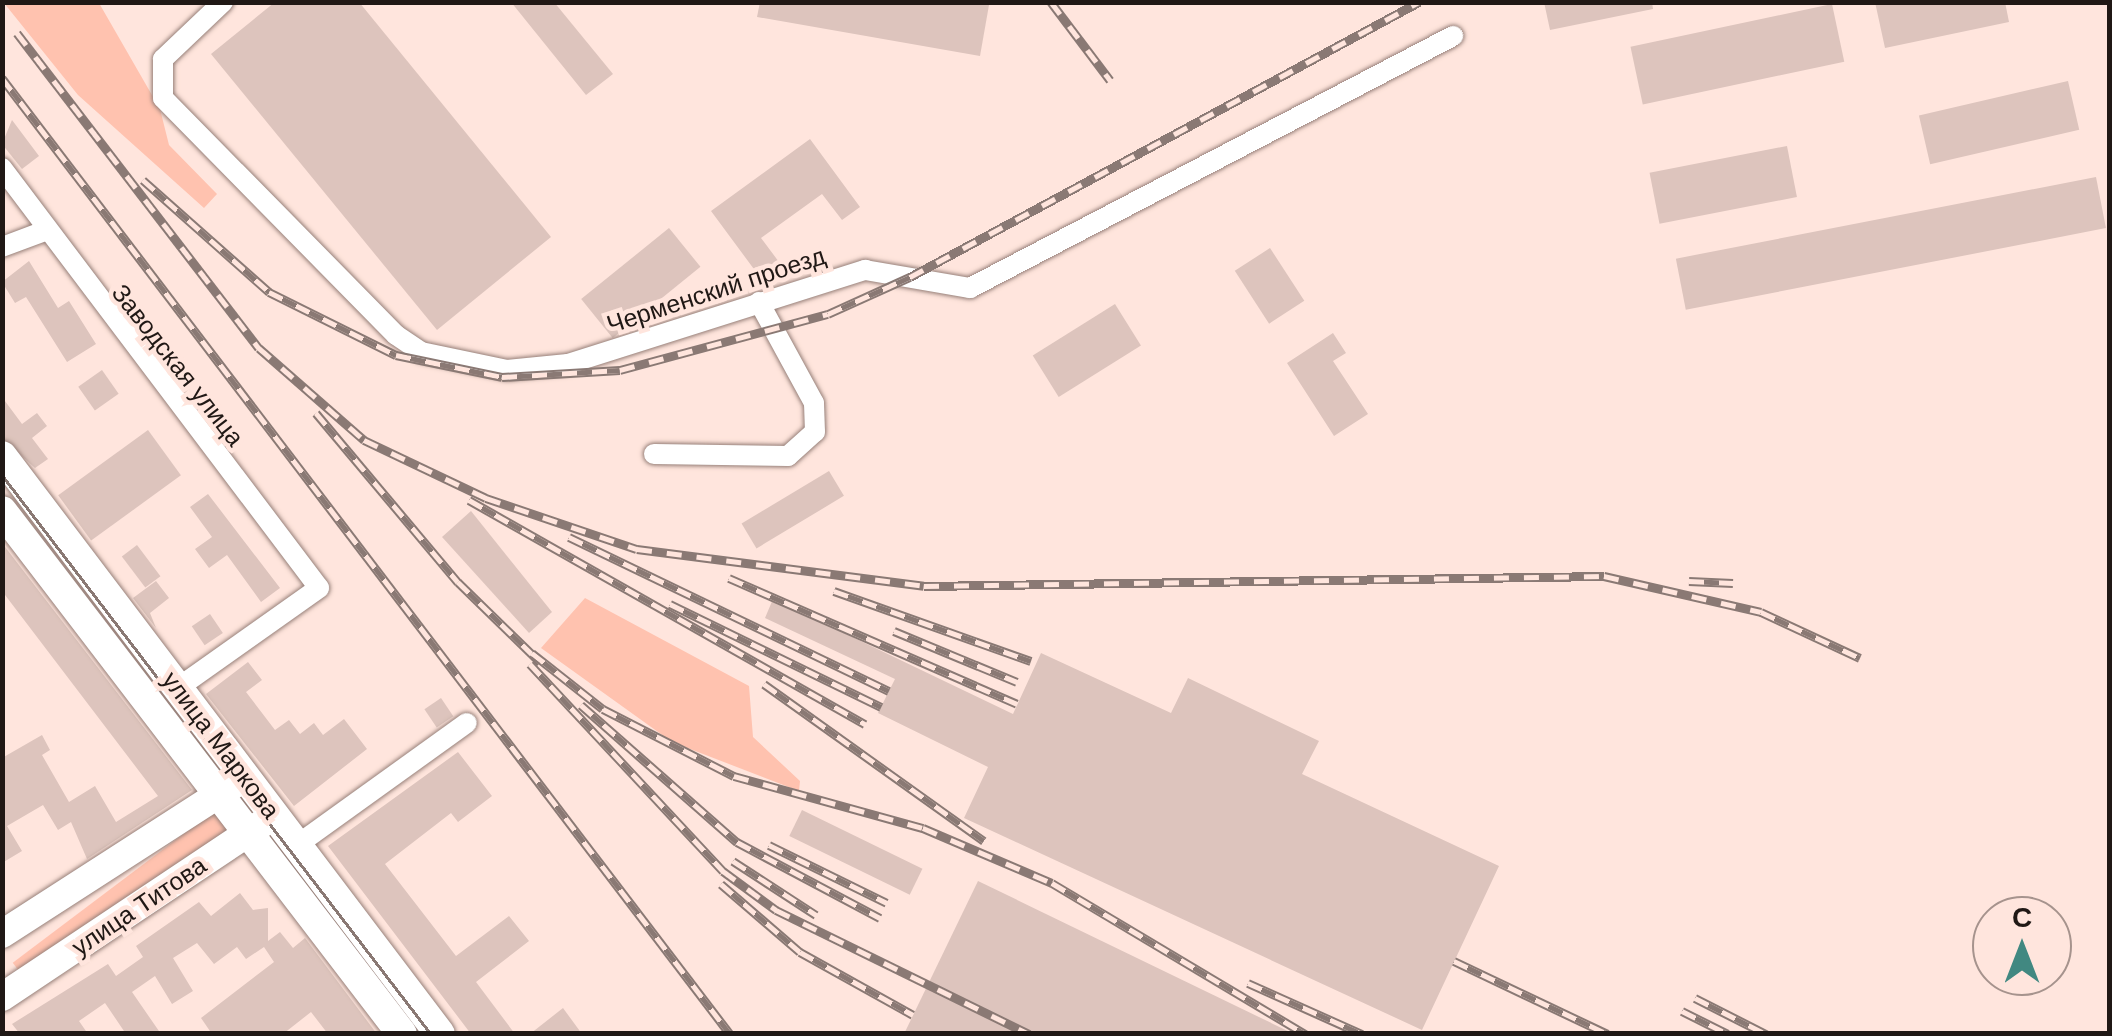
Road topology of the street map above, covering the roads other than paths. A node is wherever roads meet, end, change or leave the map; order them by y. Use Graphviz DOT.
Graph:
graph roads {
  1 [pos="223,2"];
  2 [pos="1452,36"];
  3 [pos="2,168"];
  4 [pos="46,231"];
  5 [pos="2,247"];
  6 [pos="759,302"];
  7 [pos="654,454"];
  8 [pos="2,456"];
  9 [pos="2,511"];
  10 [pos="178,688"];
  11 [pos="467,724"];
  12 [pos="233,785"];
  13 [pos="275,815"];
  14 [pos="248,832"];
  15 [pos="297,845"];
  16 [pos="2,934"];
  17 [pos="2,997"];
  18 [pos="402,1034"];
  19 [pos="440,1034"];
  1 -- 6 [label="street, Черменский проезд"];
  2 -- 6 [label="street, Черменский проезд"];
  3 -- 4 [label="street, Заводская улица"];
  4 -- 5 [label="street"];
  4 -- 10 [label="street, Заводская улица"];
  6 -- 7 [label="street"];
  8 -- 10 [label="main road, улица Маркова"];
  9 -- 12 [label="main road, улица Маркова"];
  10 -- 12 [label="main road, улица Маркова"];
  11 -- 15 [label="street"];
  12 -- 13 [label="main road, улица Маркова"];
  12 -- 14 [label="main road, улица Маркова"];
  12 -- 16 [label="street, улица Титова"];
  13 -- 14 [label="street, улица Титова"];
  13 -- 15 [label="main road, улица Маркова"];
  14 -- 17 [label="street, улица Титова"];
  14 -- 18 [label="main road, улица Маркова"];
  15 -- 19 [label="main road, улица Маркова"];
}
